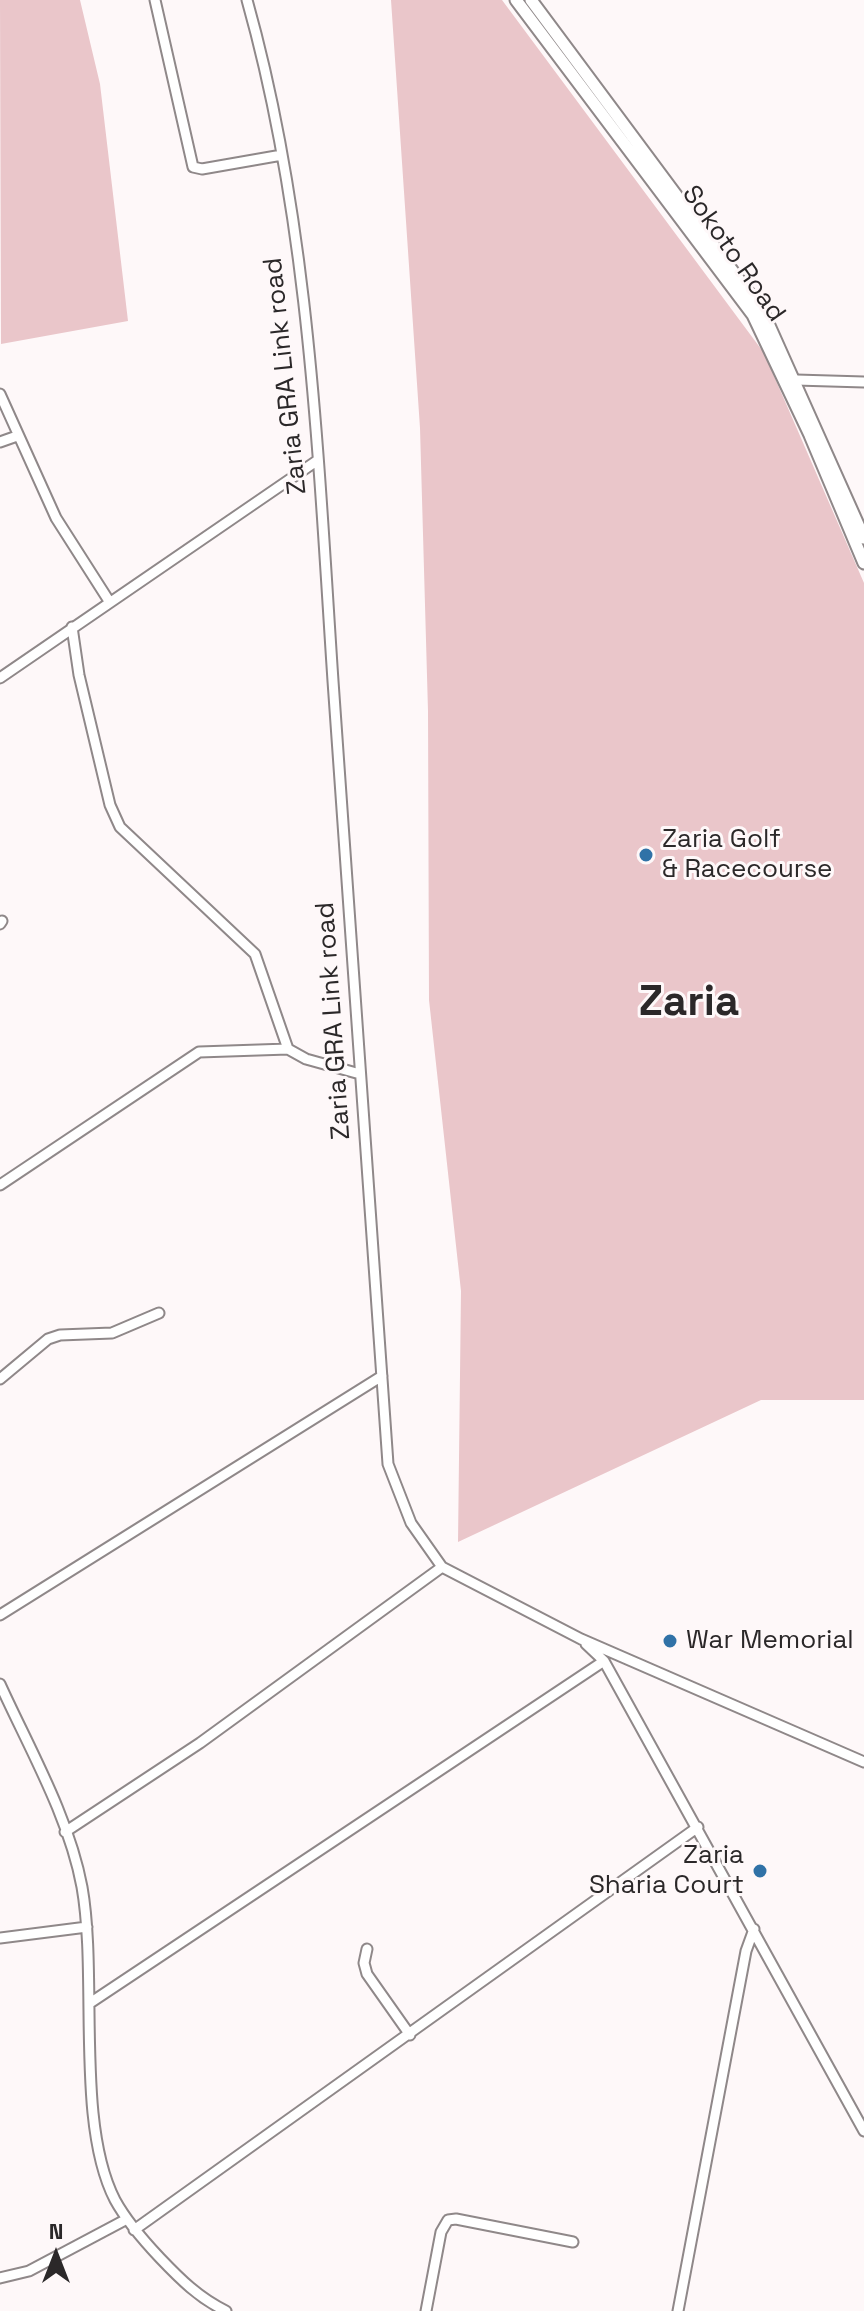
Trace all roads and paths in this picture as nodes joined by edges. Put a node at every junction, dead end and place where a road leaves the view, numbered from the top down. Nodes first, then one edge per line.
1 (155, 0) edge
2 (247, 0) edge
3 (516, 0) edge
4 (531, 0) edge
5 (282, 155) junction
6 (796, 380) junction
7 (864, 382) edge
8 (0, 394) edge
9 (17, 436) junction
10 (0, 442) edge
11 (318, 460) junction
12 (864, 538) edge
13 (864, 563) edge
14 (109, 601) junction
15 (72, 627) junction
16 (0, 678) edge
17 (288, 1049) junction
18 (360, 1074) junction
19 (0, 1185) edge
20 (159, 1313) dead end
21 (382, 1376) junction
22 (0, 1379) edge
23 (442, 1567) junction
24 (0, 1615) edge
25 (581, 1639) junction
26 (604, 1661) junction
27 (0, 1684) edge
28 (864, 1762) edge
29 (698, 1827) junction
30 (65, 1832) junction
31 (87, 1927) junction
32 (754, 1929) junction
33 (0, 1938) edge
34 (367, 1949) dead end
35 (90, 2003) junction
36 (410, 2035) junction
37 (864, 2131) edge
38 (127, 2219) junction
39 (134, 2230) junction
40 (573, 2242) dead end
41 (0, 2278) edge
42 (226, 2311) edge
43 (426, 2311) edge
44 (678, 2311) edge

1 - 5 street
2 - 5 street, Zaria GRA Link road
3 - 13 main road, Sokoto Road
4 - 6 main road, Sokoto Road
5 - 11 street, Zaria GRA Link road
6 - 7 street
6 - 12 main road, Sokoto Road
8 - 9 street
9 - 10 street
9 - 14 street
11 - 14 street
11 - 18 street, Zaria GRA Link road
14 - 15 street
15 - 16 street
15 - 17 street
17 - 18 street
17 - 19 street
18 - 21 street, Zaria GRA Link road
20 - 22 street
21 - 23 street, Zaria GRA Link road
21 - 24 street
23 - 25 street, Zaria GRA Link road
23 - 30 street
25 - 26 street
25 - 28 street, Zaria GRA Link road
26 - 29 street
26 - 35 street
27 - 30 street
29 - 32 street
29 - 36 street
30 - 31 street
31 - 33 street
31 - 35 street
32 - 37 street
32 - 44 street
34 - 36 street
35 - 38 street
36 - 39 street
38 - 39 street
38 - 41 street
39 - 42 street
40 - 43 street

